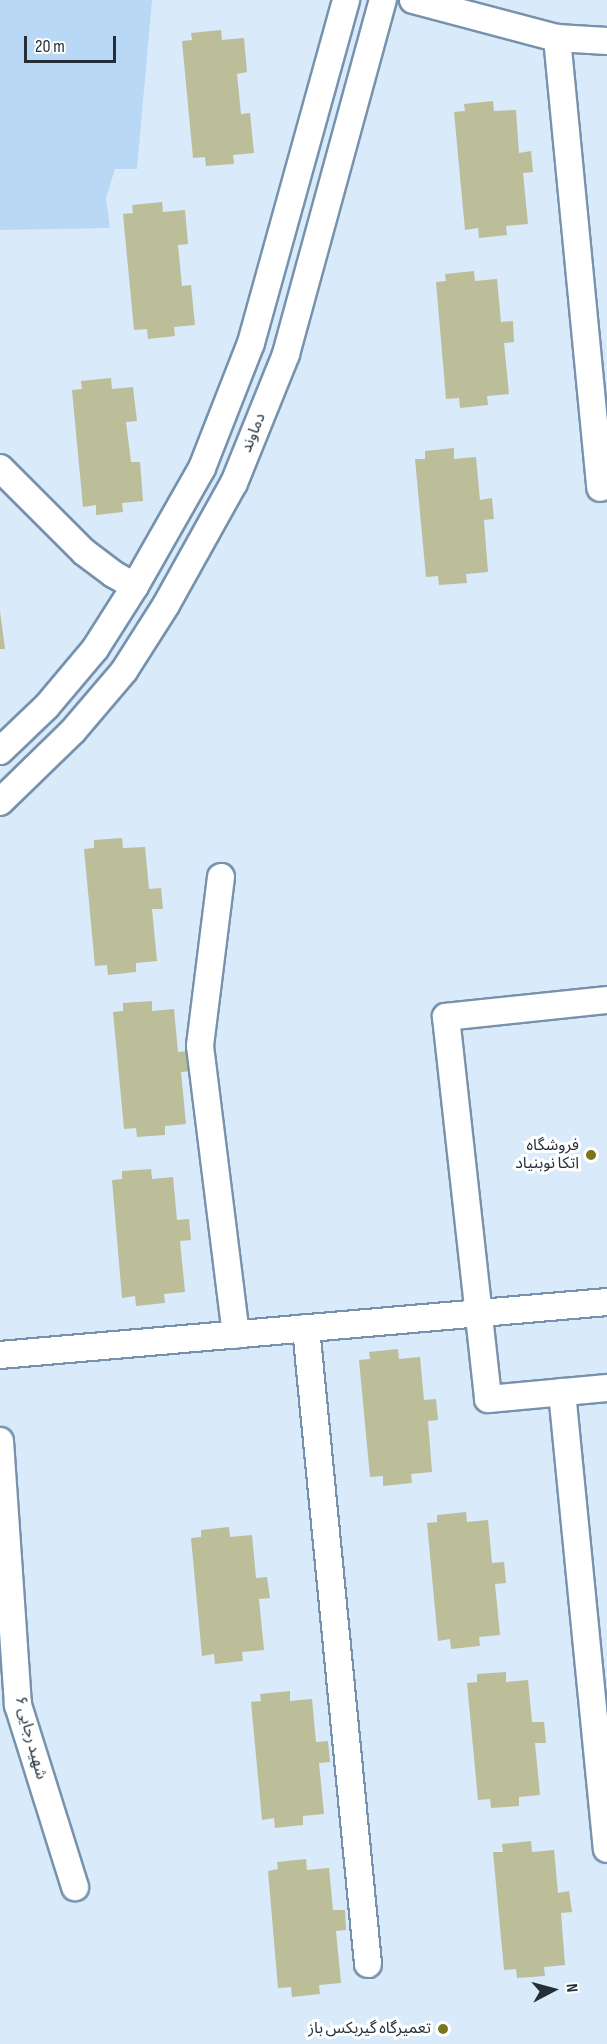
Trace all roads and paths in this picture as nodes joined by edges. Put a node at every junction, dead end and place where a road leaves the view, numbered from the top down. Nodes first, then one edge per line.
1 (346, 0) edge
2 (383, 0) edge
3 (413, 0) edge
4 (557, 38) junction
5 (607, 41) edge
6 (0, 468) edge
7 (600, 488) dead end
8 (135, 586) junction
9 (0, 751) edge
10 (0, 802) edge
11 (221, 877) dead end
12 (607, 1000) edge
13 (607, 1302) edge
14 (478, 1314) junction
15 (306, 1328) junction
16 (236, 1335) junction
17 (0, 1355) edge
18 (607, 1388) edge
19 (561, 1392) junction
20 (0, 1441) edge
21 (607, 1850) edge
22 (75, 1887) dead end
23 (368, 1964) dead end

1 - 8 street
2 - 10 street, دماوند
3 - 4 street
4 - 5 street
4 - 7 street
6 - 8 street
8 - 9 street
11 - 16 street
12 - 14 street
13 - 14 street
14 - 15 street
14 - 19 street
15 - 16 street
15 - 23 street
16 - 17 street
18 - 19 street
19 - 21 street
20 - 22 street, شهید رجایی ۶

